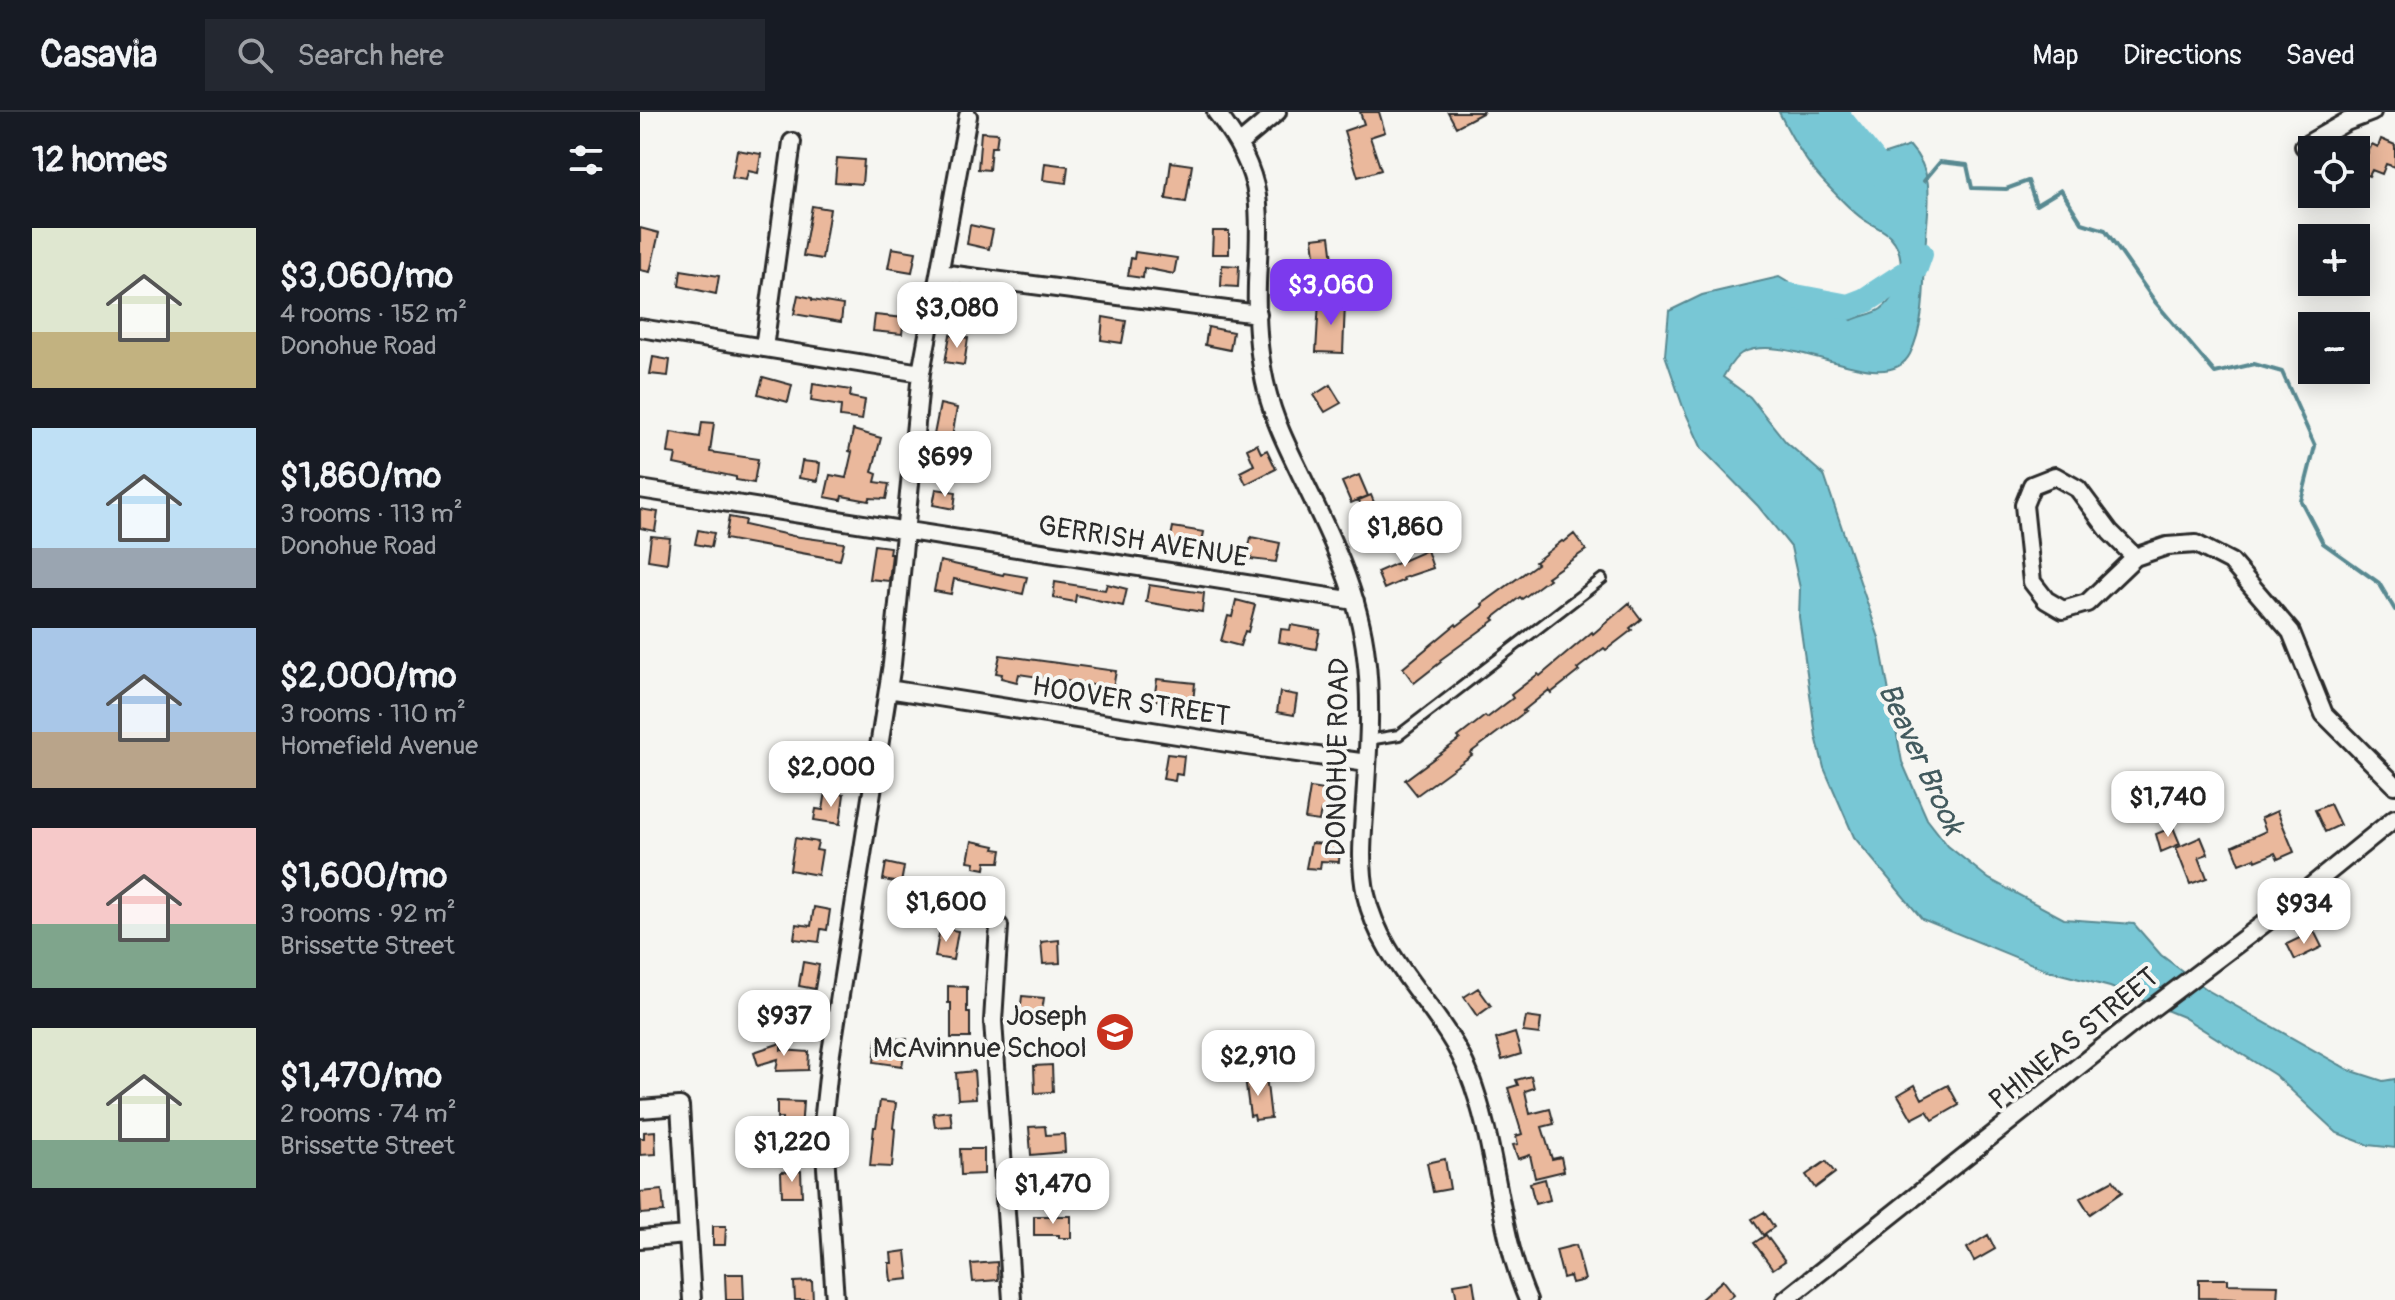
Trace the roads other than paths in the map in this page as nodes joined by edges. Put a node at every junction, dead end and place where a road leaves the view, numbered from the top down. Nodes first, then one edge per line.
1 (1216, 112) edge
2 (1277, 112) edge
3 (2372, 112) edge
4 (968, 116) dead end
5 (2322, 136) edge
6 (792, 142) dead end
7 (1239, 144) junction
8 (940, 273) junction
9 (1258, 314) junction
10 (640, 328) edge
11 (764, 348) junction
12 (921, 373) junction
13 (640, 489) edge
14 (904, 529) junction
15 (2135, 557) junction
16 (1602, 579) dead end
17 (1355, 601) junction
18 (888, 689) junction
19 (1368, 740) junction
20 (1367, 763) junction
21 (2395, 785) edge
22 (2395, 818) edge
23 (999, 926) dead end
24 (640, 1109) edge
25 (686, 1235) junction
26 (640, 1239) edge
27 (692, 1300) edge
28 (835, 1300) edge
29 (1012, 1300) edge
30 (1528, 1300) edge
31 (1785, 1300) edge

1 - 7 street, DONOHUE ROAD
2 - 7 street
3 - 5 street
4 - 8 street
6 - 11 street
7 - 9 street, DONOHUE ROAD
8 - 9 street
8 - 12 street
9 - 17 street, DONOHUE ROAD
10 - 11 street
11 - 12 street
12 - 14 street
13 - 14 street, GERRISH AVENUE
14 - 17 street, GERRISH AVENUE
14 - 18 street
15 - 15 street
15 - 21 street
16 - 19 lane
17 - 19 street, DONOHUE ROAD
18 - 20 street, HOOVER STREET
18 - 28 street
19 - 20 street, DONOHUE ROAD
20 - 30 street, DONOHUE ROAD
22 - 31 street, PHINEAS STREET
23 - 29 street
24 - 25 street
25 - 26 street
25 - 27 street

